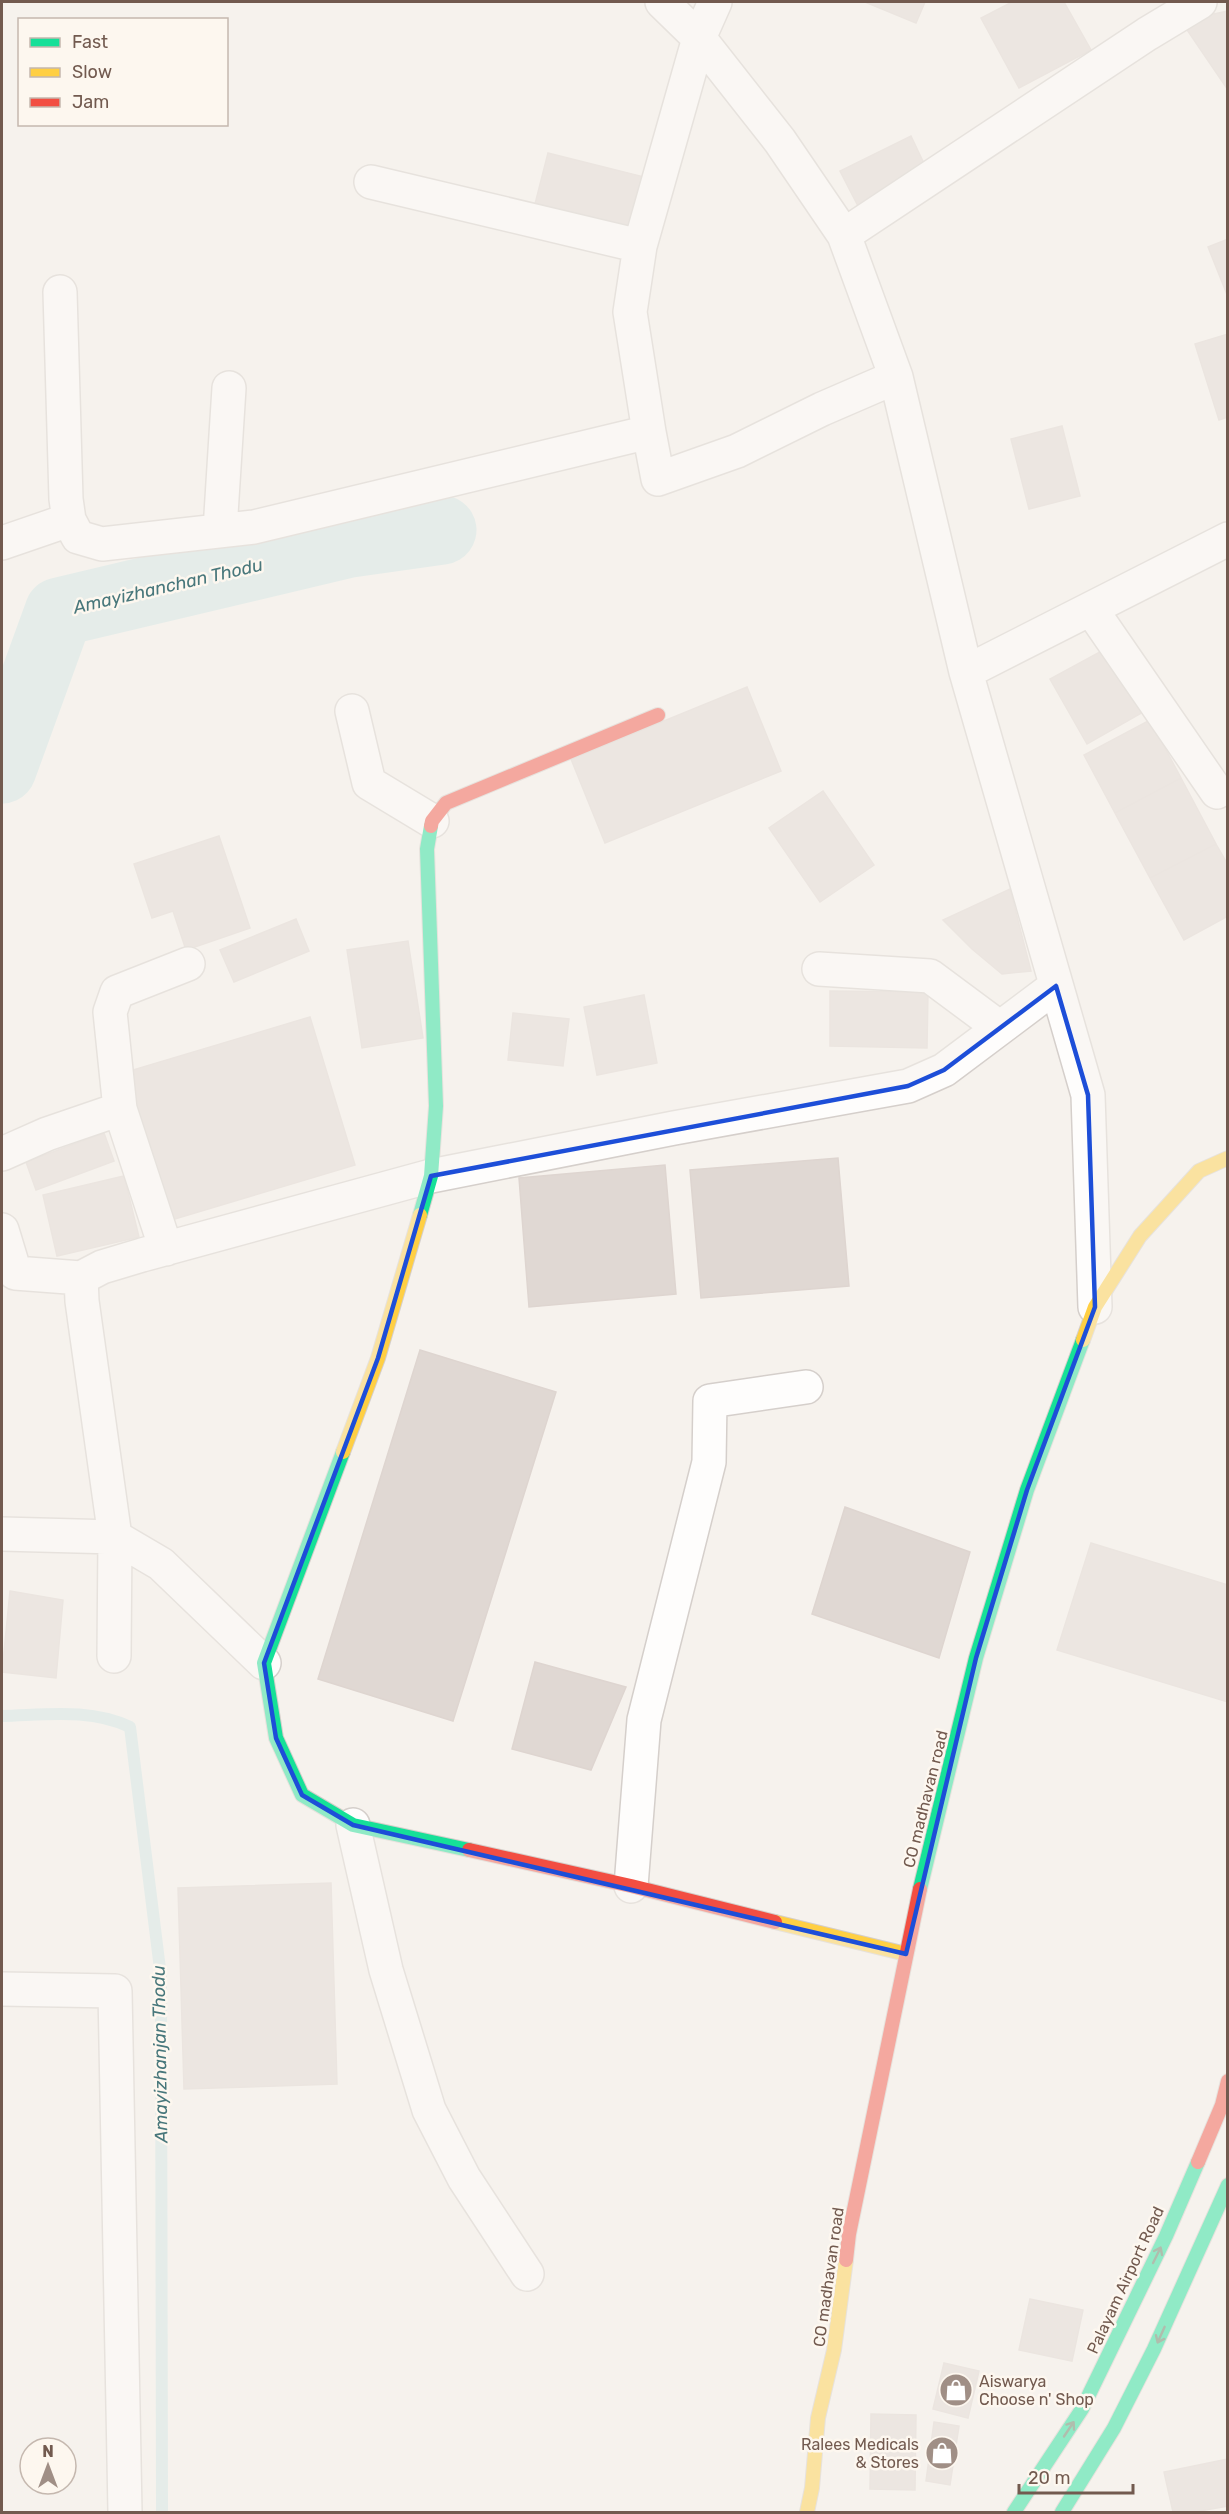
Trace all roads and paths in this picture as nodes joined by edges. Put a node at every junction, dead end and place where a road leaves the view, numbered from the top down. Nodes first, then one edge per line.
1 (662, 2) edge
2 (715, 2) edge
3 (1200, 2) edge
4 (699, 38) junction
5 (371, 182) dead end
6 (844, 235) junction
7 (640, 246) junction
8 (60, 292) dead end
9 (896, 377) junction
10 (229, 388) dead end
11 (649, 432) junction
12 (69, 520) junction
13 (220, 530) junction
14 (1227, 539) edge
15 (2, 543) edge
16 (1091, 609) junction
17 (966, 672) junction
18 (352, 711) dead end
19 (658, 715) dead end
20 (1217, 792) dead end
21 (432, 822) junction
22 (188, 964) dead end
23 (819, 969) dead end
24 (1056, 986) junction
25 (1000, 1028) junction
26 (120, 1109) junction
27 (2, 1154) edge
28 (1227, 1158) edge
29 (431, 1176) junction
30 (2, 1230) edge
31 (166, 1249) junction
32 (81, 1278) junction
33 (1095, 1307) junction
34 (806, 1387) dead end
35 (2, 1534) edge
36 (116, 1537) junction
37 (114, 1656) dead end
38 (264, 1663) junction
39 (352, 1825) junction
40 (631, 1886) junction
41 (906, 1954) junction
42 (2, 1989) edge
43 (1227, 2081) edge
44 (1227, 2186) edge
45 (527, 2274) dead end
46 (125, 2512) edge
47 (807, 2512) edge
48 (1014, 2512) edge
49 (1062, 2512) edge

1 - 4 street
2 - 4 street
3 - 6 street
4 - 6 street
4 - 7 street
5 - 7 street
6 - 9 street
7 - 11 street
8 - 12 street
9 - 11 street
9 - 17 street
10 - 13 street
11 - 13 street
12 - 13 street
12 - 15 street
14 - 16 street
16 - 17 street
16 - 20 street
17 - 24 street
18 - 21 street
19 - 21 street
21 - 29 street
22 - 26 street
23 - 25 street
24 - 25 street
24 - 33 street
25 - 29 street
26 - 27 street
26 - 31 street
28 - 33 street, CO madhavan road
29 - 31 street
29 - 38 street
30 - 32 street
31 - 32 street
32 - 36 street
33 - 41 street, CO madhavan road
34 - 40 street
35 - 36 street
36 - 37 street
36 - 38 street
38 - 39 street
39 - 40 street
39 - 45 street
40 - 41 street
41 - 47 street, CO madhavan road
42 - 46 street
48 -> 43 street, Palayam Airport Road
44 -> 49 street

